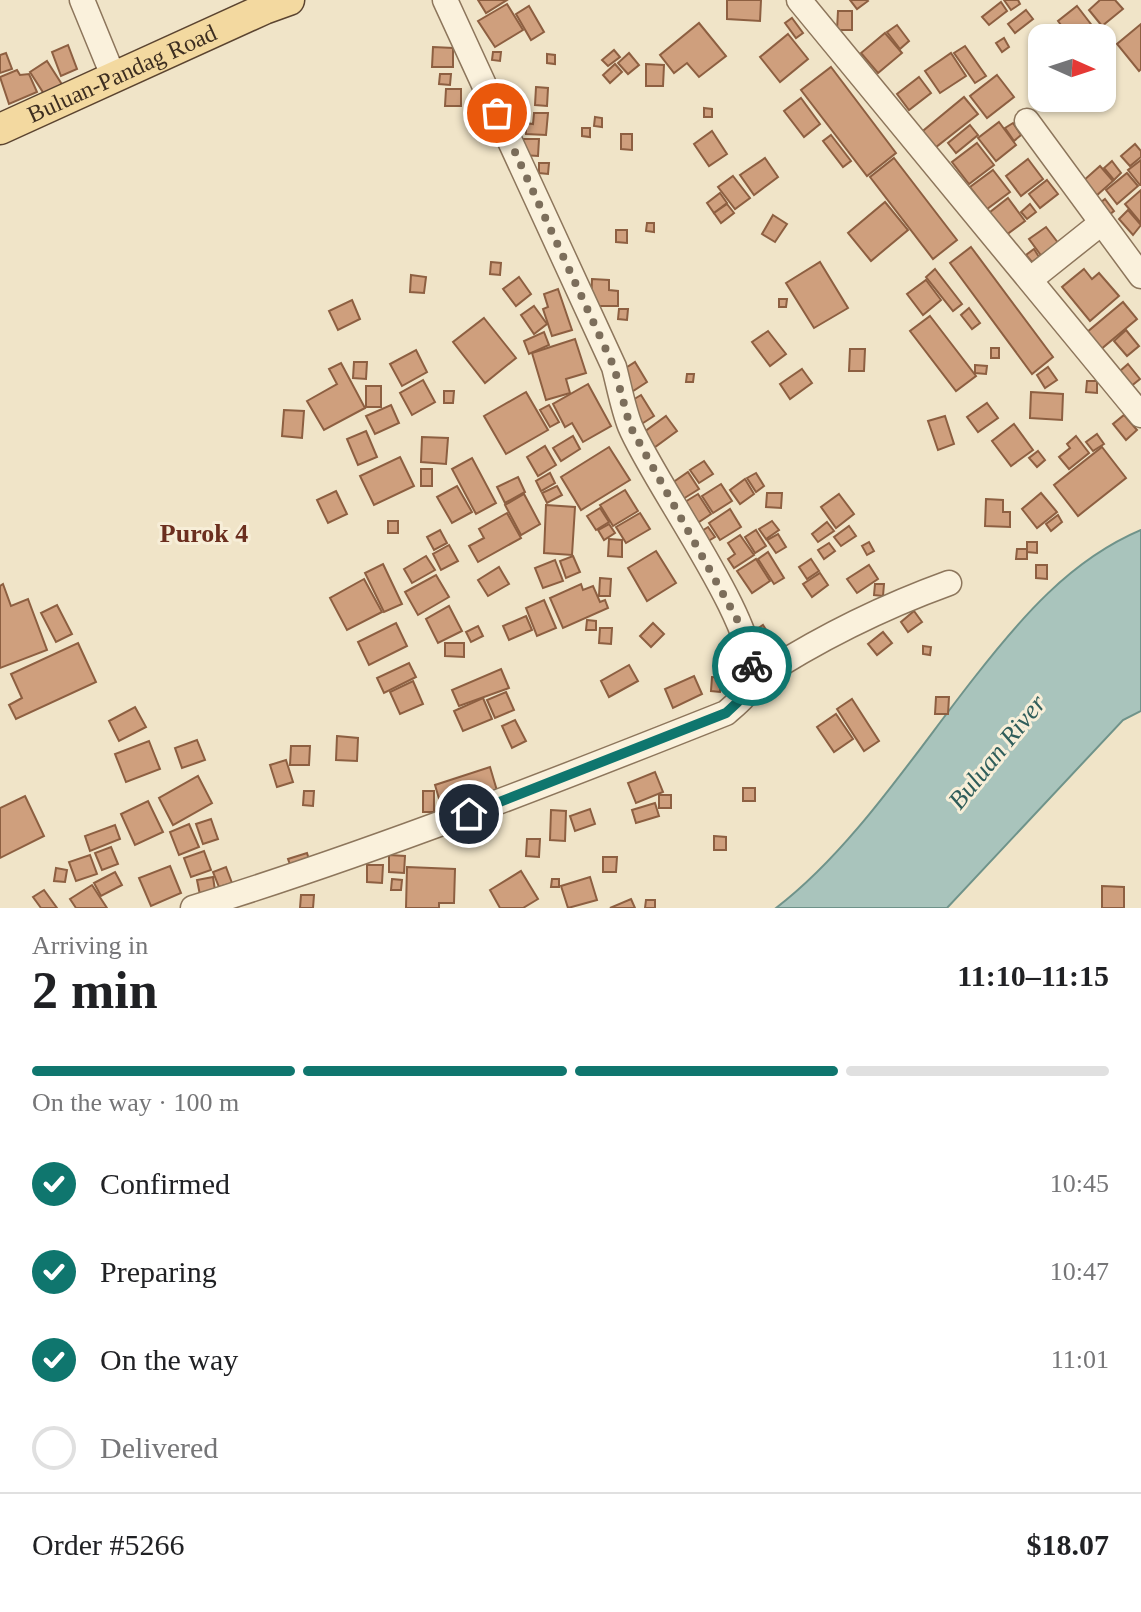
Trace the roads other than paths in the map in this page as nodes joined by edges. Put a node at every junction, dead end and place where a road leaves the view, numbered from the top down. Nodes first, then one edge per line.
1 (82, 0) edge
2 (445, 0) edge
3 (799, 0) edge
4 (271, 3) edge
5 (114, 78) junction
6 (1027, 121) dead end
7 (0, 129) edge
8 (1100, 224) junction
9 (1141, 276) edge
10 (1031, 279) junction
11 (1141, 415) edge
12 (949, 583) dead end
13 (752, 682) junction
14 (193, 908) edge

1 - 5 street
2 - 13 street
3 - 10 street
4 - 5 main road, Buluan-Pandag Road
5 - 7 main road, Buluan-Pandag Road
6 - 8 street
8 - 9 street
8 - 10 street
10 - 11 street
12 - 13 street
13 - 14 street

